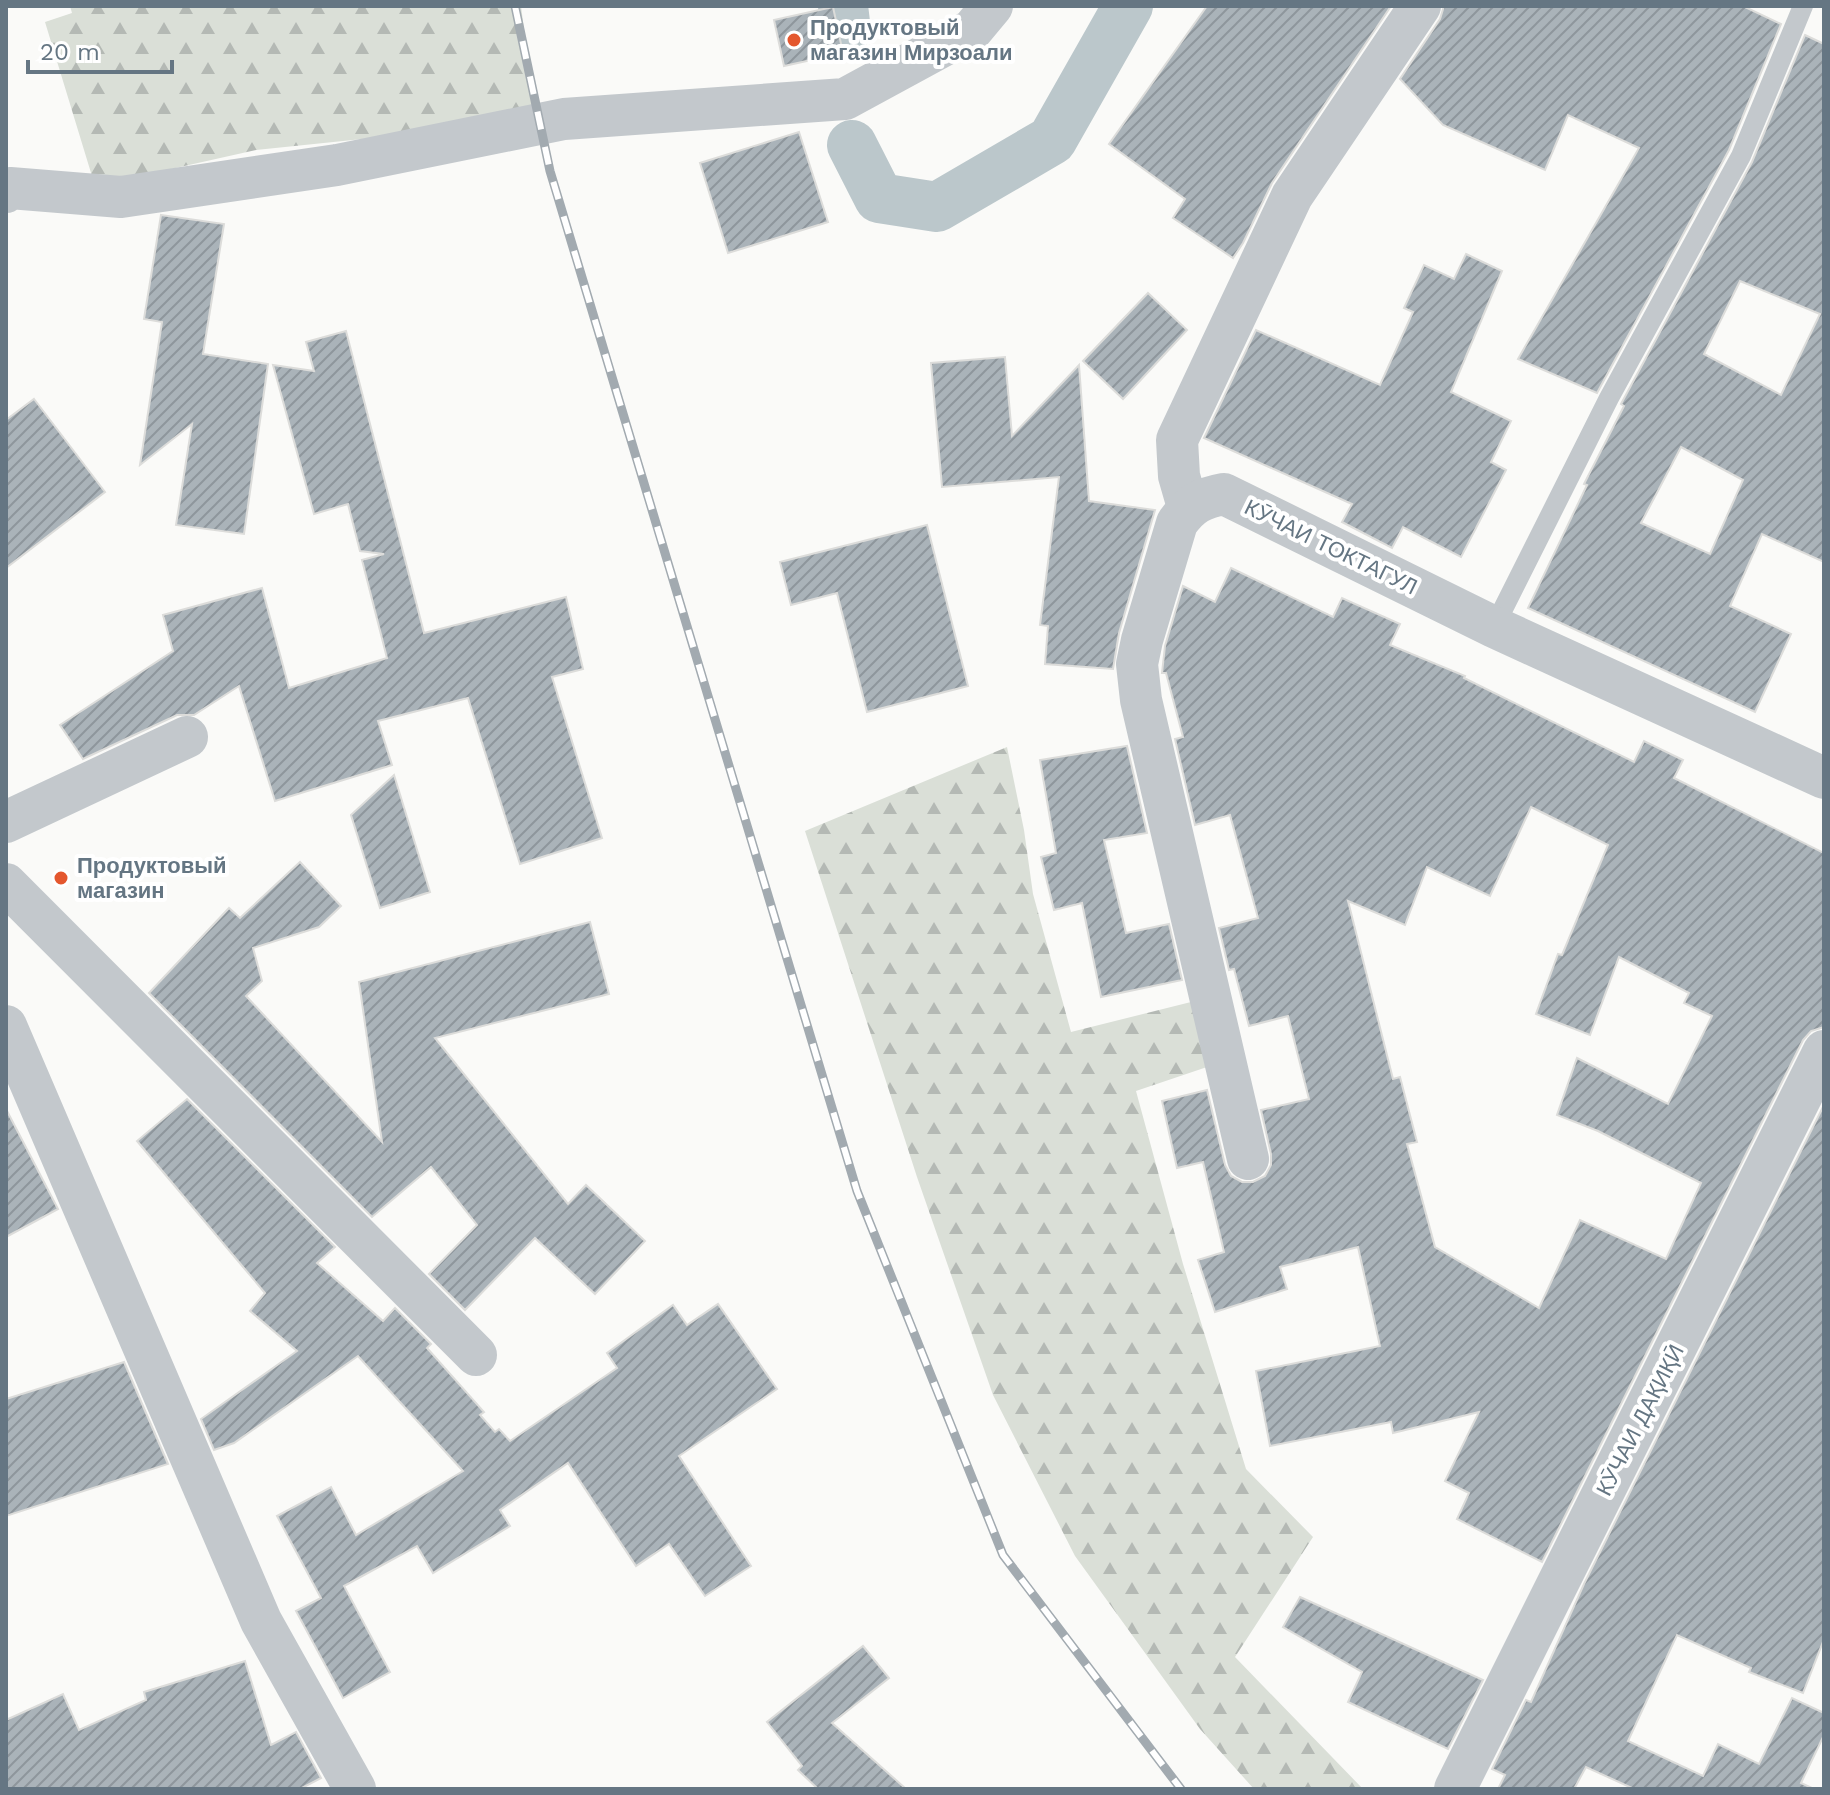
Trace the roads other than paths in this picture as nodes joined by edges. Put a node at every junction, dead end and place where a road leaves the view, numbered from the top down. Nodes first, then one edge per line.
1 (992, 6) edge
2 (1420, 6) edge
3 (1803, 6) edge
4 (6, 192) edge
5 (1188, 507) junction
6 (1494, 627) junction
7 (187, 737) dead end
8 (1824, 778) edge
9 (6, 822) edge
10 (6, 884) edge
11 (6, 1026) edge
12 (1824, 1051) edge
13 (1248, 1159) dead end
14 (476, 1355) dead end
15 (355, 1789) edge
16 (1455, 1789) edge

1 - 4 street
2 - 5 street
3 - 6 lane
5 - 6 street, КӮЧАИ ТОКТАГУЛ
5 - 13 street
6 - 8 street, КӮЧАИ ТОКТАГУЛ
7 - 9 street
10 - 14 street
11 - 15 street
12 - 16 street, КӮЧАИ ДАҚИҚӢ

